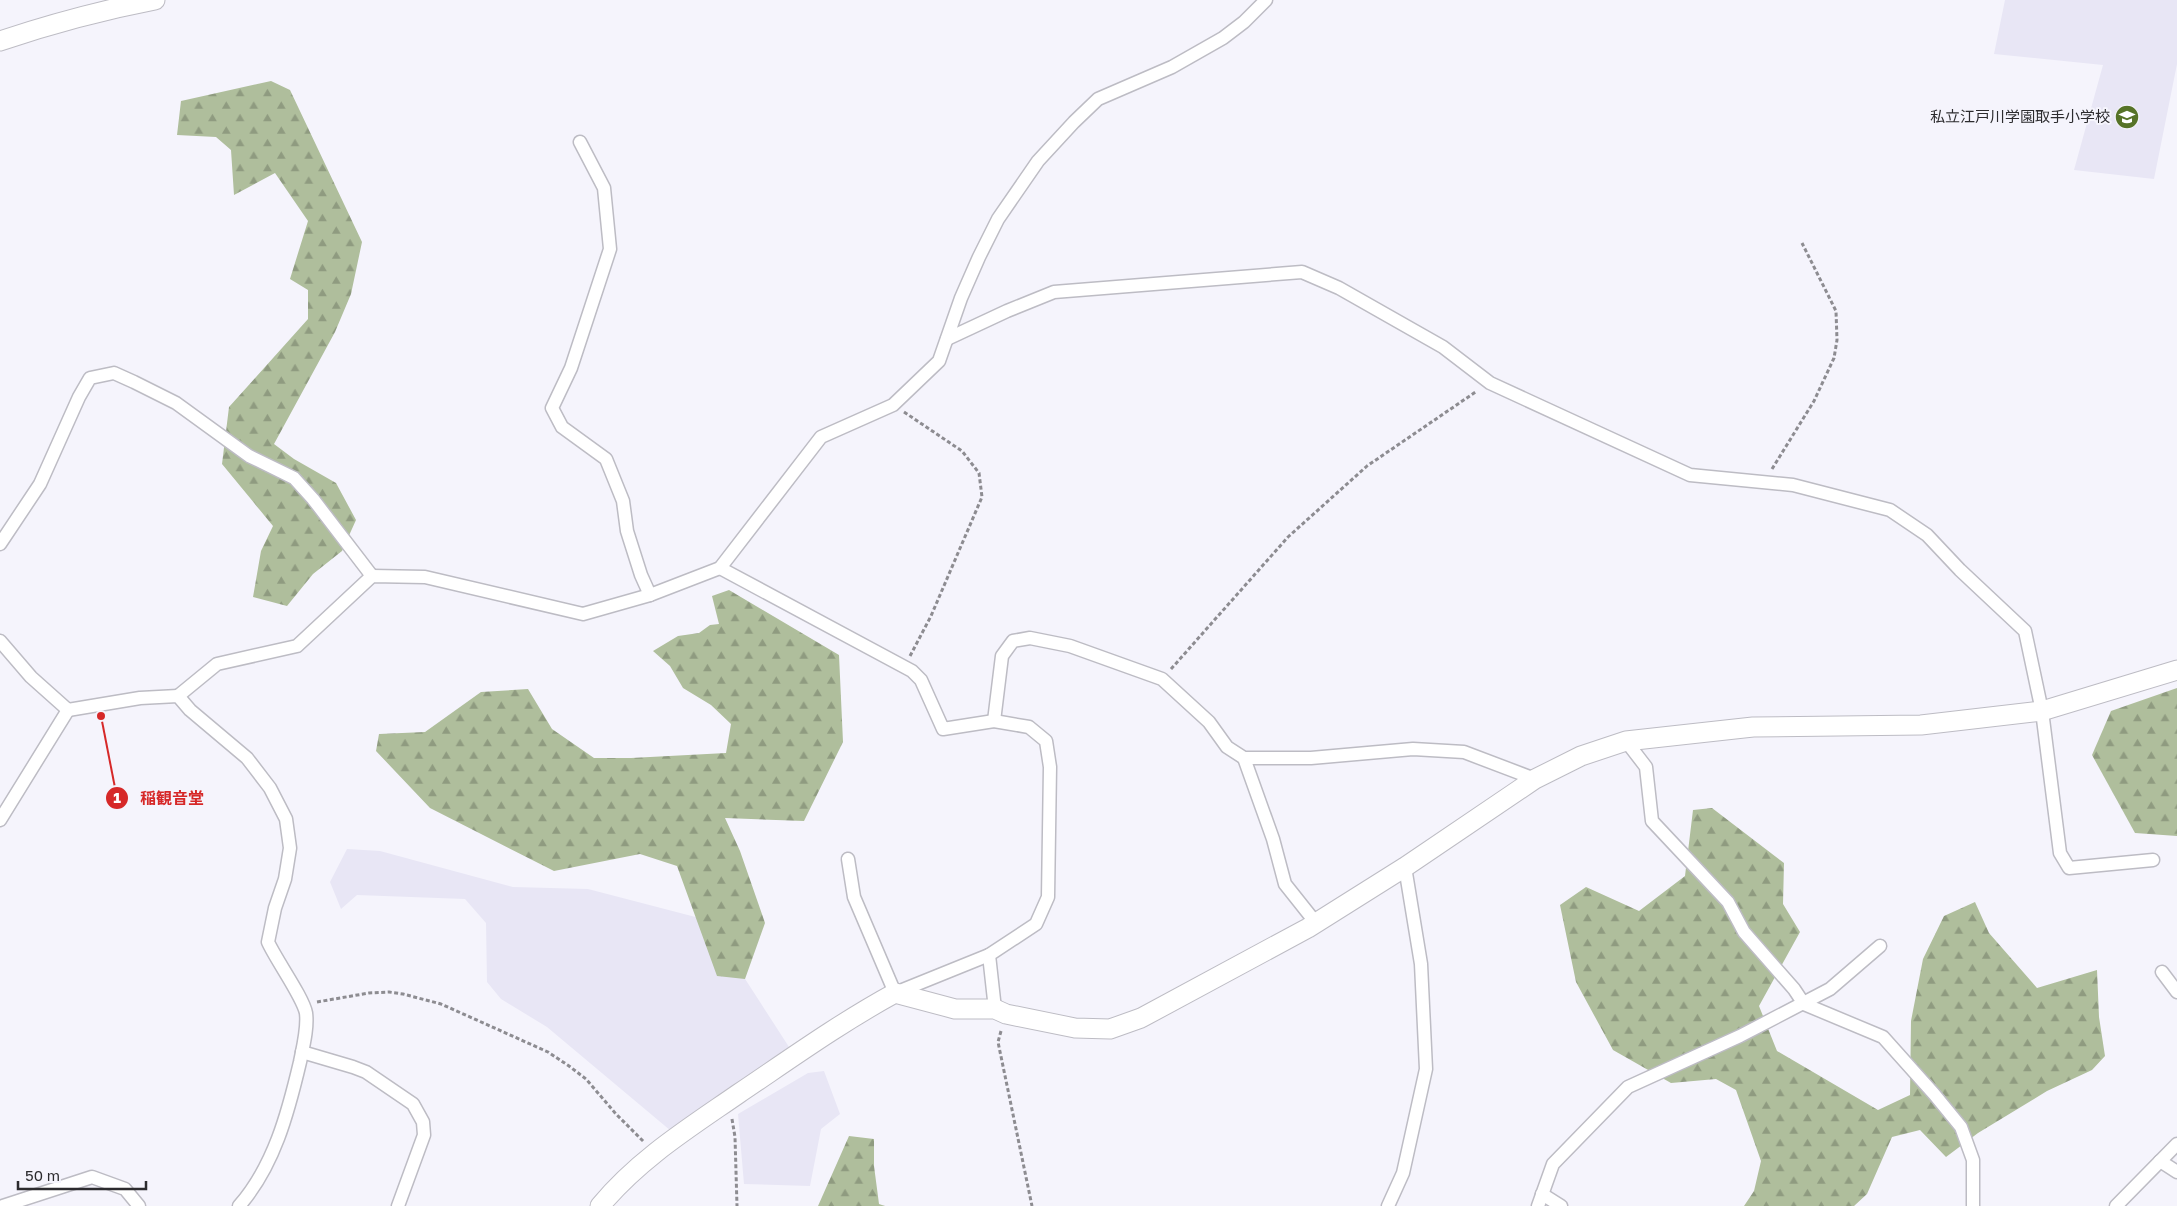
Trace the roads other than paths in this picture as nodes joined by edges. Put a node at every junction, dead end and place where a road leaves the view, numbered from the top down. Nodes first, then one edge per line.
1 (155, 0) edge
2 (1266, 0) edge
3 (0, 41) edge
4 (580, 142) dead end
5 (947, 340) junction
6 (0, 544) edge
7 (720, 568) junction
8 (372, 576) junction
9 (650, 595) junction
10 (0, 641) edge
11 (2177, 670) edge
12 (178, 696) junction
13 (68, 710) junction
14 (2042, 711) junction
15 (994, 722) junction
16 (1626, 741) junction
17 (1244, 758) junction
18 (1535, 779) junction
19 (0, 820) edge
20 (848, 858) dead end
21 (2153, 860) dead end
22 (1405, 867) junction
23 (1316, 923) junction
24 (1880, 946) dead end
25 (990, 955) junction
26 (2162, 972) dead end
27 (2177, 992) edge
28 (895, 993) junction
29 (1804, 1004) junction
30 (1001, 1011) junction
31 (302, 1052) junction
32 (2177, 1144) edge
33 (2160, 1160) junction
34 (2177, 1172) edge
35 (1540, 1200) edge
36 (3, 1206) edge
37 (139, 1206) edge
38 (240, 1206) edge
39 (398, 1206) edge
40 (600, 1206) edge
41 (1388, 1206) edge
42 (1560, 1206) edge
43 (1973, 1206) edge
44 (2116, 1206) edge

1 - 3 street
2 - 5 street
4 - 9 street
5 - 7 street
5 - 14 street
6 - 8 street
7 - 9 street
7 - 15 street
8 - 9 street
8 - 12 street
10 - 13 street
11 - 14 street
12 - 13 street
12 - 31 street
13 - 19 street
14 - 16 street
14 - 21 street
15 - 17 street
15 - 25 street
16 - 18 street
16 - 29 street
17 - 18 street
17 - 23 street
18 - 22 street
20 - 28 street
22 - 23 street
22 - 41 street
23 - 30 street
24 - 29 street
25 - 28 street
25 - 30 street
26 - 27 street
28 - 30 street
28 - 40 street
29 - 35 street
29 - 43 street
31 - 38 street
31 - 39 street
32 - 33 street
33 - 34 street
33 - 44 street
35 - 42 street
36 - 37 street

